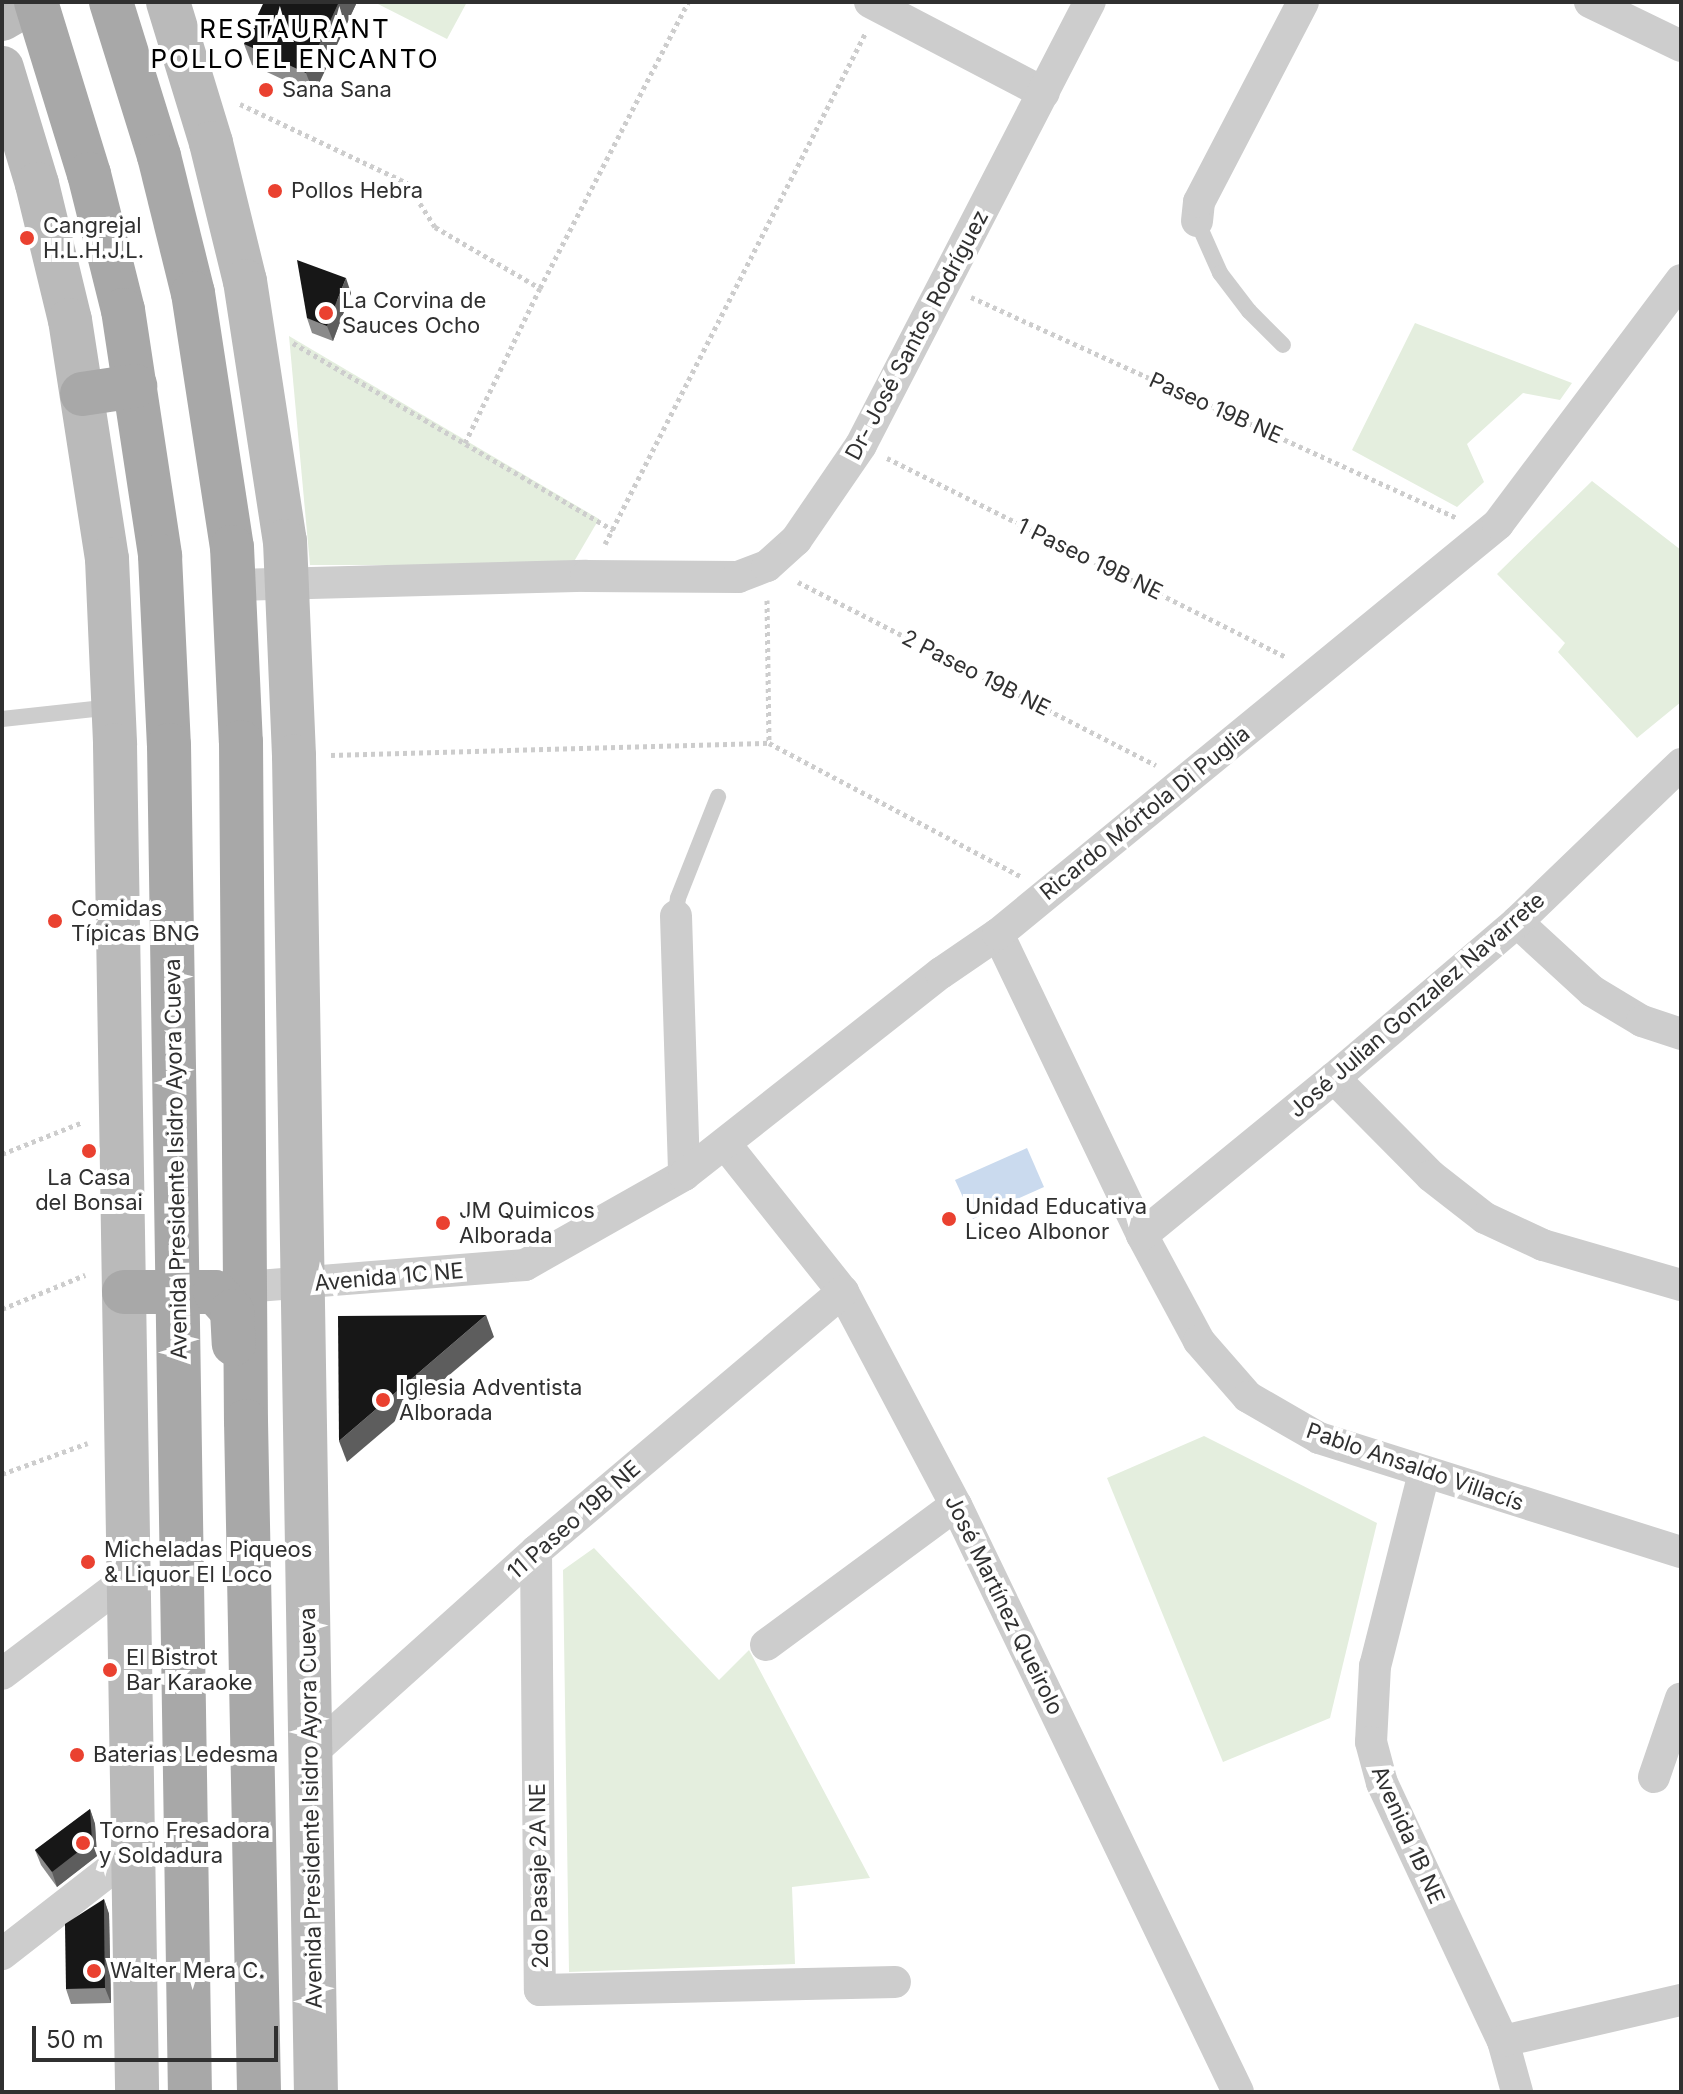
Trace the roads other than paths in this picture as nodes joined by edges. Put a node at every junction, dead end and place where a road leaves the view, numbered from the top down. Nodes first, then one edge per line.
1 (34, 2) edge
2 (111, 2) edge
3 (168, 2) edge
4 (1090, 2) edge
5 (1303, 2) edge
6 (1590, 2) edge
7 (874, 4) edge
8 (2, 19) edge
9 (1681, 46) edge
10 (2, 68) edge
11 (1044, 93) junction
12 (1197, 221) joint
13 (1681, 280) edge
14 (1283, 345) dead end
15 (135, 386) junction
16 (82, 394) junction
17 (287, 582) junction
18 (233, 585) junction
19 (114, 707) junction
20 (2, 719) edge
21 (1681, 764) edge
22 (718, 797) dead end
23 (676, 916) joint
24 (1517, 922) junction
25 (998, 934) junction
26 (1681, 1034) edge
27 (1334, 1078) junction
28 (726, 1145) junction
29 (684, 1175) junction
30 (1142, 1235) junction
31 (532, 1263) joint
32 (124, 1276) junction
33 (303, 1285) junction
34 (1681, 1285) edge
35 (245, 1287) junction
36 (178, 1289) junction
37 (843, 1292) junction
38 (246, 1421) junction
39 (1424, 1473) junction
40 (956, 1505) junction
41 (536, 1551) junction
42 (1681, 1552) edge
43 (129, 1578) junction
44 (766, 1645) dead end
45 (2, 1674) edge
46 (1681, 1698) edge
47 (310, 1754) junction
48 (1654, 1777) dead end
49 (133, 1852) junction
50 (2, 1954) edge
51 (895, 1982) dead end
52 (1681, 2000) edge
53 (1503, 2041) junction
54 (137, 2092) edge
55 (190, 2092) edge
56 (259, 2092) edge
57 (316, 2092) edge
58 (1238, 2092) edge
59 (1517, 2092) edge

1 - 8 main road
1 - 15 main road, Avenida Presidente Isidro Ayora Cueva
2 - 18 main road
3 - 17 main road, Avenida Presidente Isidro Ayora Cueva
4 - 11 street, Dr- José Santos Rodríguez
5 - 12 street
6 - 9 street
7 - 11 street
10 - 16 main road
11 - 17 street, Dr- José Santos Rodríguez
12 - 14 lane
13 - 25 street, Ricardo Mórtola Di Puglia
15 - 16 main road
15 - 36 main road, Avenida Presidente Isidro Ayora Cueva
16 - 19 main road
17 - 18 street, Dr- José Santos Rodríguez
17 - 33 main road, Avenida Presidente Isidro Ayora Cueva
18 - 35 main road
19 - 20 lane
19 - 32 main road
21 - 24 street, José Julian Gonzalez Navarrete
22 - 23 lane
23 - 29 street
24 - 26 street
24 - 27 street, José Julian Gonzalez Navarrete
25 - 28 street, Ricardo Mórtola Di Puglia
25 - 30 street, Pablo Ansaldo Villacís
27 - 30 street, José Julian Gonzalez Navarrete
27 - 34 street
28 - 29 street, Ricardo Mórtola Di Puglia
28 - 37 street, José Martínez Queirolo
29 - 31 street, Ricardo Mórtola Di Puglia
30 - 39 street, Pablo Ansaldo Villacís
31 - 33 street, Avenida 1C NE
32 - 36 main road
32 - 43 main road
33 - 35 street, Avenida 1C NE
33 - 47 main road, Avenida Presidente Isidro Ayora Cueva
35 - 38 main road
36 - 38 main road
36 - 55 main road, Avenida Presidente Isidro Ayora Cueva
37 - 40 street, José Martínez Queirolo
37 - 41 street, 11 Paseo 19B NE
38 - 56 main road
39 - 42 street, Pablo Ansaldo Villacís
39 - 53 street, Avenida 1B NE
40 - 44 street
40 - 58 street, José Martínez Queirolo
41 - 47 street, 11 Paseo 19B NE
41 - 51 street, 2do Pasaje 2A NE
43 - 45 street
43 - 49 main road
46 - 48 street
47 - 57 main road, Avenida Presidente Isidro Ayora Cueva
49 - 50 street
49 - 54 main road
52 - 53 street
53 - 59 street, Avenida 1B NE

